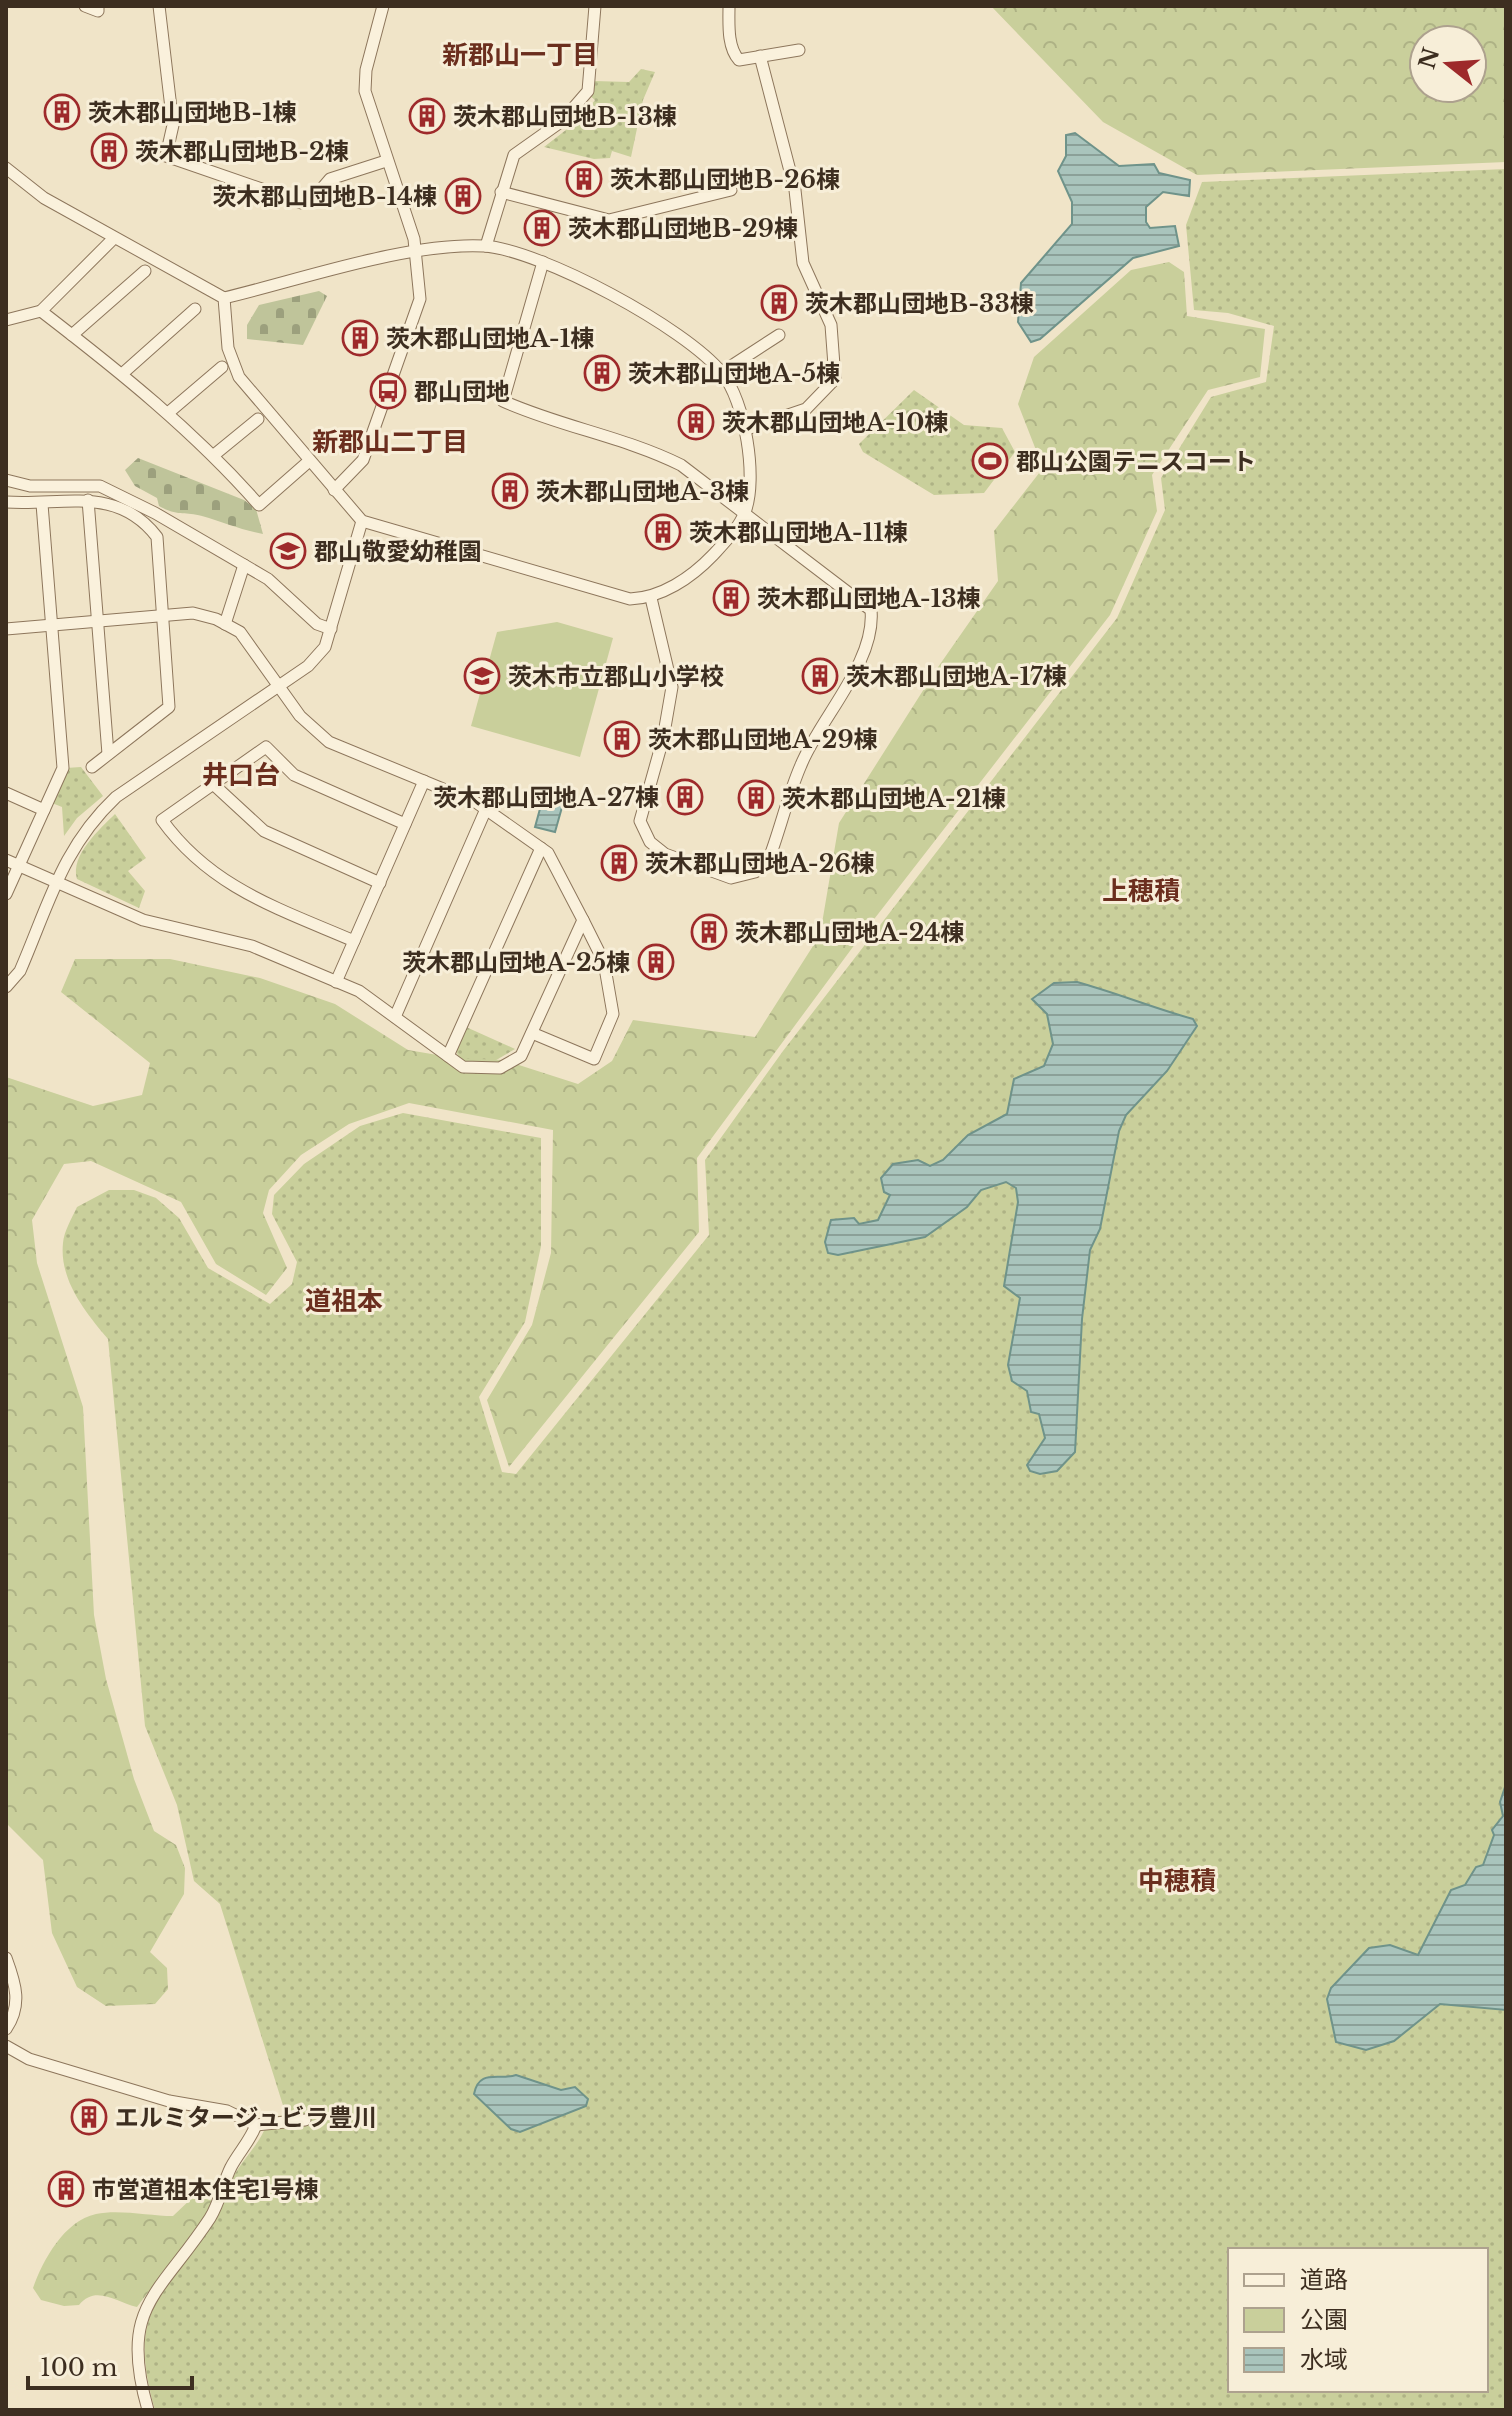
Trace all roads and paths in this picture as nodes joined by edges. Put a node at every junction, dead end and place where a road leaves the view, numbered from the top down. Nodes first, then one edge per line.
1 (85, 6) edge
2 (98, 6) edge
3 (159, 6) edge
4 (383, 6) edge
5 (595, 6) edge
6 (729, 6) edge
7 (799, 50) dead end
8 (760, 56) junction
9 (386, 161) junction
10 (6, 168) edge
11 (731, 190) dead end
12 (501, 192) junction
13 (114, 238) junction
14 (486, 246) junction
15 (415, 252) junction
16 (543, 262) junction
17 (145, 271) dead end
18 (224, 298) junction
19 (195, 309) dead end
20 (41, 311) junction
21 (6, 320) edge
22 (72, 335) junction
23 (779, 335) dead end
24 (222, 367) dead end
25 (722, 372) junction
26 (122, 374) junction
27 (168, 413) junction
28 (258, 419) dead end
29 (744, 430) junction
30 (214, 455) junction
31 (308, 462) junction
32 (6, 480) edge
33 (334, 490) junction
34 (88, 500) junction
35 (6, 502) edge
36 (42, 504) junction
37 (745, 513) junction
38 (362, 521) junction
39 (244, 565) junction
40 (651, 598) junction
41 (163, 616) junction
42 (99, 621) junction
43 (225, 624) junction
44 (51, 625) junction
45 (6, 629) edge
46 (331, 629) junction
47 (280, 686) junction
48 (108, 754) junction
49 (92, 767) dead end
50 (424, 781) junction
51 (213, 784) junction
52 (6, 793) edge
53 (486, 809) junction
54 (44, 810) junction
55 (405, 824) junction
56 (541, 848) junction
57 (6, 860) edge
58 (19, 866) junction
59 (57, 883) junction
60 (380, 883) junction
61 (6, 894) edge
62 (583, 920) junction
63 (354, 941) junction
64 (336, 982) junction
65 (6, 987) edge
66 (395, 1017) junction
67 (532, 1033) junction
68 (448, 1056) junction
69 (6, 1958) edge
70 (6, 2029) edge
71 (6, 2046) edge
72 (305, 2120) dead end
73 (256, 2125) junction
74 (148, 2410) edge

1 - 2 street
3 - 9 street
4 - 9 street
5 - 12 street
6 - 8 street
7 - 8 street
8 - 29 street
9 - 15 street
10 - 13 street
11 - 12 street
12 - 14 street
13 - 18 street
13 - 20 street
14 - 15 street
14 - 16 street
15 - 18 street
15 - 33 street
16 - 25 street
16 - 37 street
17 - 22 street
18 - 31 street
19 - 26 street
20 - 21 street
20 - 22 street
22 - 26 street
23 - 25 street
24 - 27 street
25 - 29 street
26 - 27 street
27 - 30 street
28 - 30 street
29 - 37 street
30 - 31 street
31 - 33 street
32 - 39 street
33 - 38 street
34 - 36 street
34 - 41 street
34 - 42 street
35 - 36 street
36 - 44 street
37 - 40 street
37 - 40 street
38 - 40 street
38 - 46 street
39 - 43 street
39 - 46 street
41 - 42 street
41 - 43 street
41 - 48 street
42 - 44 street
42 - 48 street
43 - 47 street
44 - 45 street
44 - 54 street
46 - 47 street
47 - 50 street
47 - 59 street
48 - 49 street
50 - 53 street
50 - 55 street
51 - 55 street
51 - 60 street
51 - 63 street
52 - 54 street
53 - 56 street
53 - 66 street
54 - 58 street
55 - 60 street
56 - 62 street
56 - 68 street
57 - 58 street
58 - 59 street
58 - 61 street
59 - 64 street
59 - 65 street
60 - 63 street
62 - 67 street
62 - 67 street
63 - 64 street
64 - 66 street
66 - 68 street
67 - 68 street
69 - 70 street
71 - 73 street
72 - 73 street
73 - 74 street

